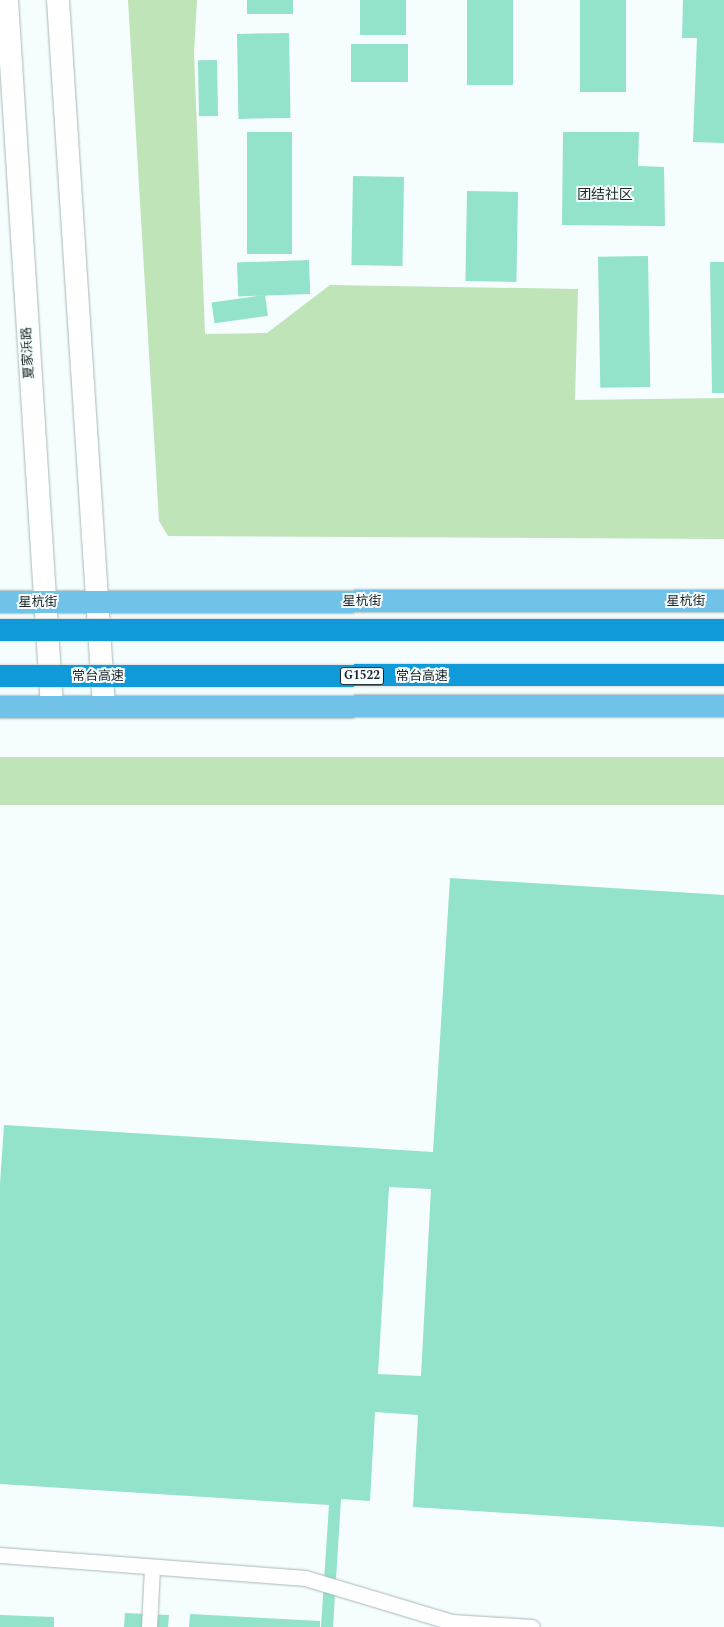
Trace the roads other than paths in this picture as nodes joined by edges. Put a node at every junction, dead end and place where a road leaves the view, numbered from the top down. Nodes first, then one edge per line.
1 (7, 0) edge
2 (58, 0) edge
3 (98, 601) junction
4 (724, 601) edge
5 (0, 602) edge
6 (43, 602) junction
7 (0, 630) edge
8 (724, 630) edge
9 (724, 675) edge
10 (0, 676) edge
11 (104, 706) junction
12 (724, 706) edge
13 (0, 707) edge
14 (52, 707) junction
15 (0, 1555) edge
16 (152, 1567) junction
17 (452, 1624) edge
18 (149, 1627) edge
19 (532, 1627) edge

1 - 6 main road, 夏家浜路
2 - 3 main road
3 - 4 main road, 星杭街
3 - 6 main road, 星杭街
3 - 11 main road
5 - 6 main road, 星杭街
6 - 14 main road, 夏家浜路
7 - 8 highway, bridge
9 - 10 highway, 常台高速 / G1522, bridge
11 - 12 main road
11 - 14 main road
13 - 14 main road
15 - 16 lane
16 - 17 lane
16 - 18 lane
17 - 19 lane

